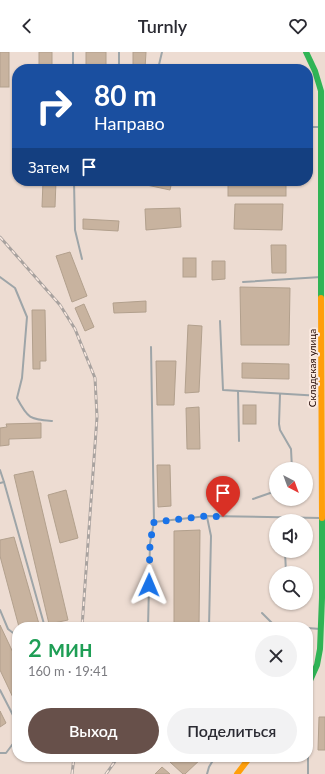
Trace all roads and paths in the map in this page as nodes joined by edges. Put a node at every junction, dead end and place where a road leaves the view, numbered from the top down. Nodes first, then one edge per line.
1 (73, 52) edge
2 (119, 52) edge
3 (162, 52) edge
4 (306, 52) edge
5 (73, 64) edge
6 (119, 64) edge
7 (159, 64) edge
8 (313, 64) edge
9 (313, 64) edge
10 (313, 128) edge
11 (321, 128) junction
12 (74, 186) edge
13 (82, 259) dead end
14 (0, 277) edge
15 (322, 277) junction
16 (244, 282) dead end
17 (220, 321) dead end
18 (151, 347) dead end
19 (238, 391) junction
20 (280, 394) junction
21 (322, 396) junction
22 (52, 421) dead end
23 (239, 441) dead end
24 (292, 462) edge
25 (0, 470) edge
26 (4, 482) junction
27 (0, 483) edge
28 (269, 493) edge
29 (253, 499) dead end
30 (207, 516) junction
31 (313, 518) edge
32 (322, 518) junction
33 (269, 519) edge
34 (154, 522) junction
35 (0, 610) edge
36 (262, 613) dead end
37 (43, 622) edge
38 (148, 622) edge
39 (209, 622) edge
40 (271, 622) edge
41 (313, 628) edge
42 (321, 629) junction
43 (12, 633) edge
44 (313, 674) edge
45 (0, 690) edge
46 (12, 714) edge
47 (12, 745) edge
48 (0, 753) edge
49 (212, 762) edge
50 (246, 762) edge
51 (308, 762) edge
52 (207, 774) edge
53 (237, 774) edge
54 (308, 774) edge

1 - 5 lane
2 - 6 lane
3 - 7 lane
4 - 8 main road, Складская улица
9 - 11 main road, Складская улица
10 - 11 lane
11 - 15 main road, Складская улица
12 - 13 lane
14 - 22 lane
15 - 16 lane
15 - 21 main road, Складская улица
17 - 19 lane
18 - 34 lane
19 - 20 lane
19 - 23 lane
20 - 21 lane
20 - 24 lane
21 - 32 main road, Складская улица
25 - 26 lane
26 - 27 lane
26 - 37 lane
28 - 29 lane
30 - 33 lane
30 - 34 lane
30 - 39 lane
31 - 32 lane
32 - 42 main road, Складская улица
34 - 38 lane
35 - 43 lane
36 - 40 lane
41 - 42 lane
42 - 44 main road, Складская улица
45 - 46 lane
47 - 48 lane
49 - 52 lane
50 - 53 main road
51 - 54 lane

